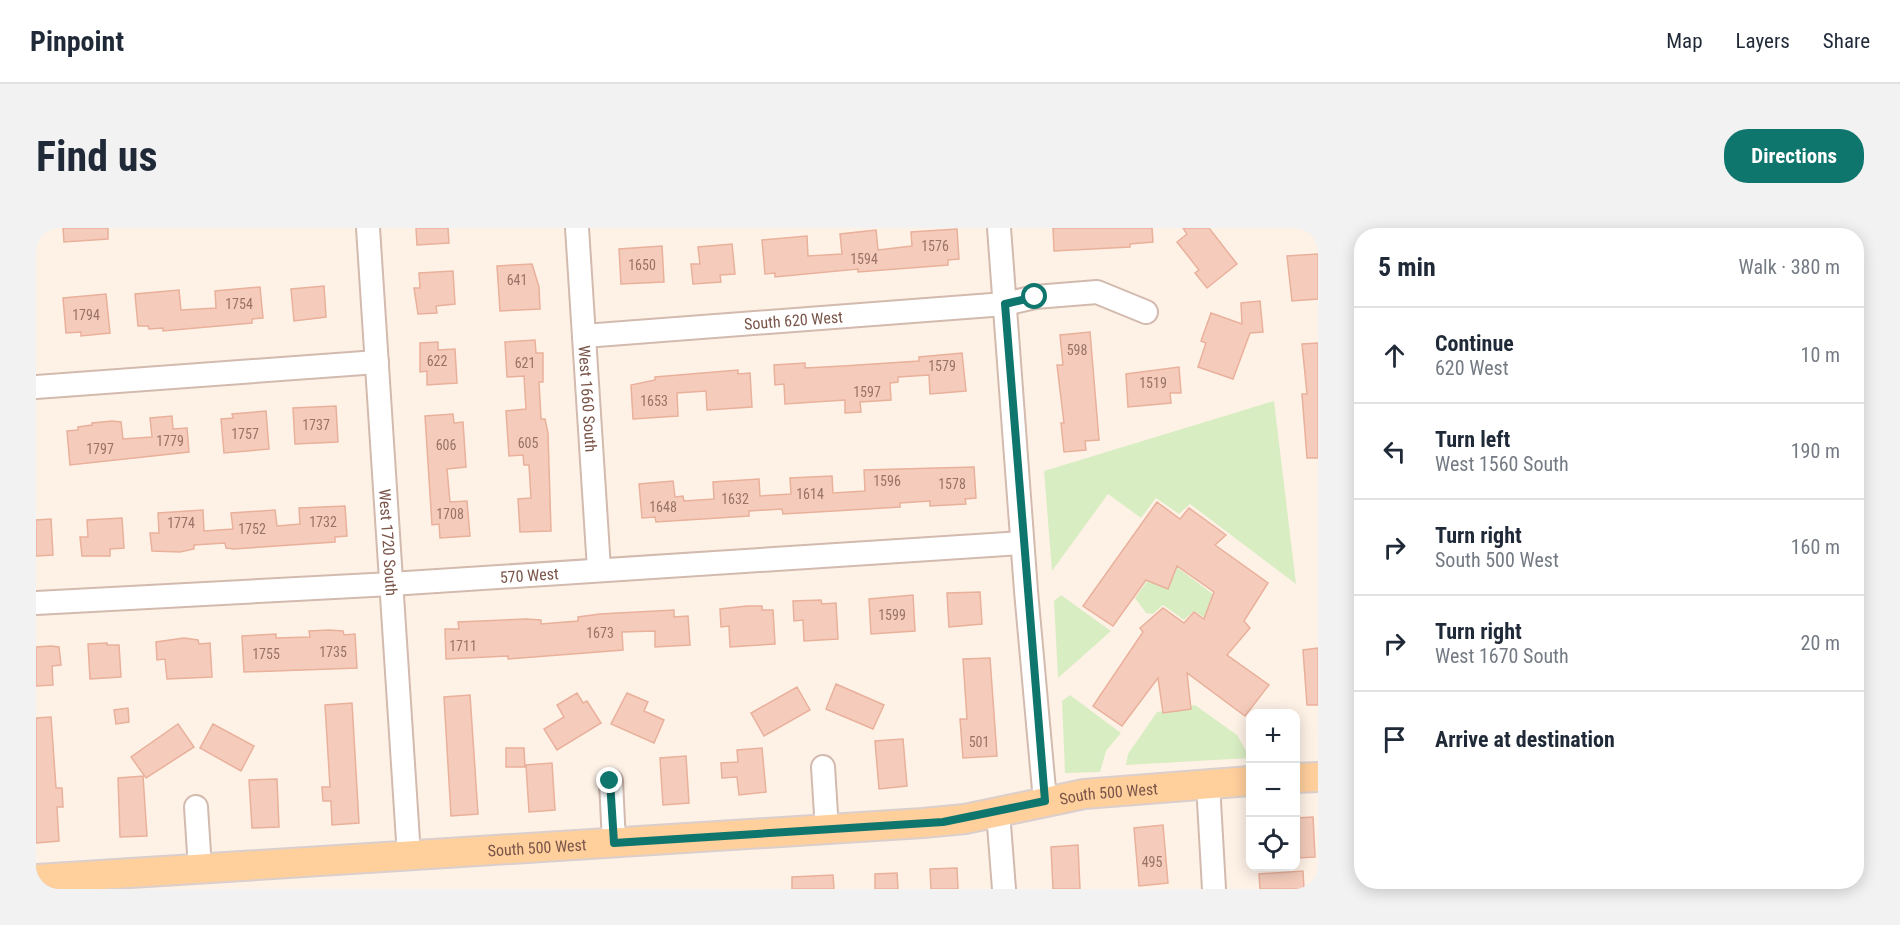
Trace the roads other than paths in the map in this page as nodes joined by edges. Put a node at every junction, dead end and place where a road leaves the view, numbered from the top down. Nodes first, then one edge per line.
1 (368, 228) edge
2 (577, 228) edge
3 (999, 228) edge
4 (1005, 304) junction
5 (1146, 312) dead end
6 (584, 336) junction
7 (377, 362) junction
8 (36, 387) edge
9 (1022, 543) junction
10 (599, 569) junction
11 (391, 584) junction
12 (36, 603) edge
13 (823, 767) dead end
14 (1318, 777) edge
15 (1300, 778) edge
16 (610, 781) dead end
17 (1246, 781) edge
18 (1208, 784) junction
19 (1045, 801) junction
20 (196, 807) dead end
21 (998, 812) junction
22 (827, 830) junction
23 (614, 843) junction
24 (409, 856) junction
25 (201, 869) junction
26 (53, 882) edge
27 (1004, 889) edge
28 (1214, 889) edge

1 - 7 street, West 1720 South
2 - 6 street, West 1660 South
3 - 4 street
4 - 5 street, South 620 West
4 - 6 street, South 620 West
4 - 9 street
6 - 10 street, West 1660 South
7 - 8 street
7 - 11 street, West 1720 South
9 - 10 street, 570 West
9 - 19 street
10 - 11 street, 570 West
11 - 12 street, 570 West
11 - 24 street, West 1720 South
13 - 22 street
14 - 15 main road
16 - 23 street
17 - 18 main road, South 500 West
18 - 19 main road, South 500 West
18 - 28 street
19 - 21 main road, South 500 West
20 - 25 street
21 - 22 main road, South 500 West
21 - 27 street
22 - 23 main road, South 500 West
23 - 24 main road, South 500 West
24 - 25 main road, South 500 West
25 - 26 main road, South 500 West

